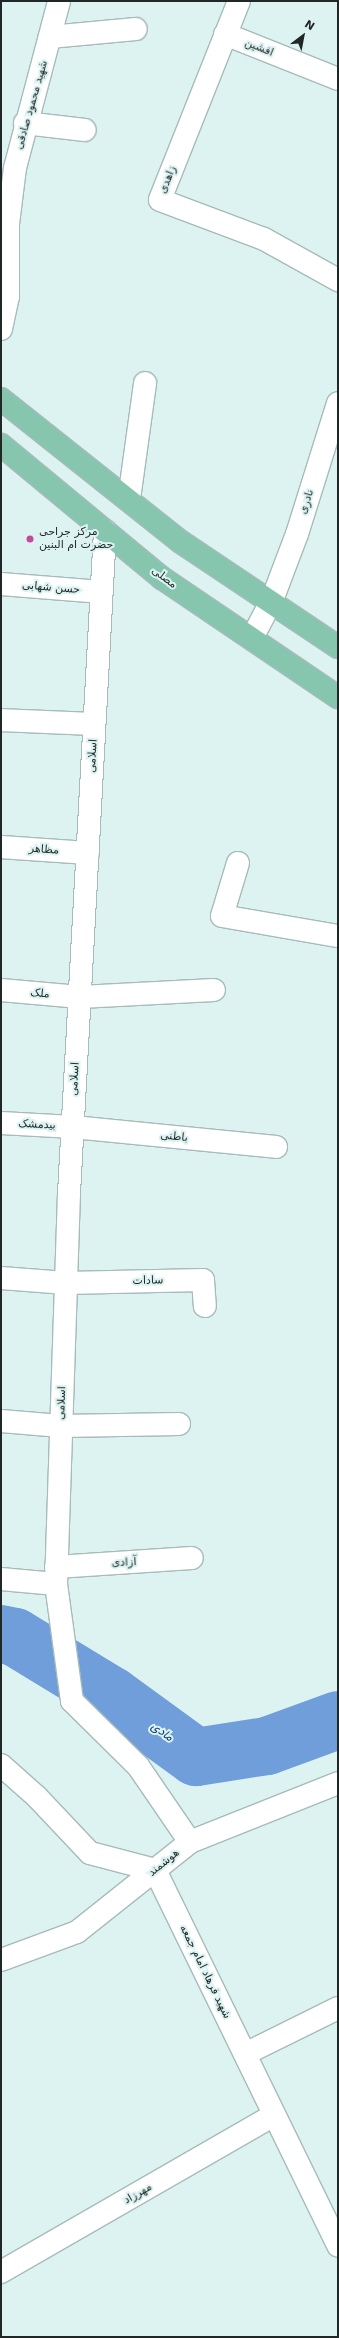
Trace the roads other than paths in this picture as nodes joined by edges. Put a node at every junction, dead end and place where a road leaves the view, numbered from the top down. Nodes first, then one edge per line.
1 (59, 1) edge
2 (238, 1) edge
3 (136, 29) dead end
4 (225, 34) junction
5 (50, 37) junction
6 (338, 79) edge
7 (25, 122) junction
8 (85, 130) dead end
9 (7, 179) edge
10 (338, 280) edge
11 (1, 329) edge
12 (145, 383) dead end
13 (1, 399) edge
14 (338, 403) edge
15 (1, 445) edge
16 (129, 499) junction
17 (105, 531) junction
18 (1, 584) edge
19 (102, 592) junction
20 (272, 600) junction
21 (252, 638) junction
22 (338, 648) edge
23 (338, 697) edge
24 (1, 720) edge
25 (94, 724) junction
26 (1, 847) edge
27 (88, 853) junction
28 (238, 863) dead end
29 (338, 936) edge
30 (1, 990) edge
31 (214, 990) dead end
32 (80, 998) junction
33 (1, 1123) edge
34 (73, 1127) junction
35 (276, 1147) dead end
36 (1, 1278) edge
37 (66, 1283) junction
38 (205, 1306) dead end
39 (1, 1421) edge
40 (179, 1424) dead end
41 (61, 1426) junction
42 (192, 1558) dead end
43 (56, 1575) junction
44 (1, 1579) edge
45 (1, 1765) edge
46 (338, 1783) edge
47 (190, 1842) junction
48 (155, 1870) junction
49 (1, 1960) edge
50 (338, 2008) edge
51 (245, 2054) junction
52 (274, 2115) junction
53 (338, 2246) edge
54 (1, 2272) edge

1 - 5 street, شهید محمود صادقی
2 - 4 street, زاهدی
3 - 5 street
4 - 6 street, افشین
4 - 10 street, زاهدی
5 - 7 street, شهید محمود صادقی
7 - 8 street
7 - 9 street, شهید محمود صادقی
9 - 11 street, شهید محمود صادقی
12 - 16 street
13 - 16 main road
14 - 20 street, نادری
15 - 17 main road, مصلی
16 - 20 main road
17 - 19 street, اسلامی
17 - 21 main road, مصلی
18 - 19 street, حسن شهابی
19 - 25 street, اسلامی
20 - 21 street, نادری
20 - 22 main road
21 - 23 main road, مصلی
24 - 25 street
25 - 27 street, اسلامی
26 - 27 street, مظاهر
27 - 32 street, اسلامی
28 - 29 street
30 - 32 street, ملک
31 - 32 street, ملک
32 - 34 street, اسلامی
33 - 34 street, بیدمشک
34 - 35 street, باطنی
34 - 37 street, اسلامی
36 - 37 street
37 - 38 street, سادات
37 - 41 street, اسلامی
39 - 41 street
40 - 41 street
41 - 43 street, اسلامی
42 - 43 street, آزادی
43 - 44 street
43 - 47 street, اسلامی
45 - 48 street
46 - 47 street, هوشمند
47 - 48 street, هوشمند
48 - 49 street, هوشمند
48 - 51 street, شهید فرهاد امام جمعه
50 - 51 street
51 - 52 street, شهید فرهاد امام جمعه
52 - 53 street, شهید فرهاد امام جمعه
52 - 54 street, مهرزاد

